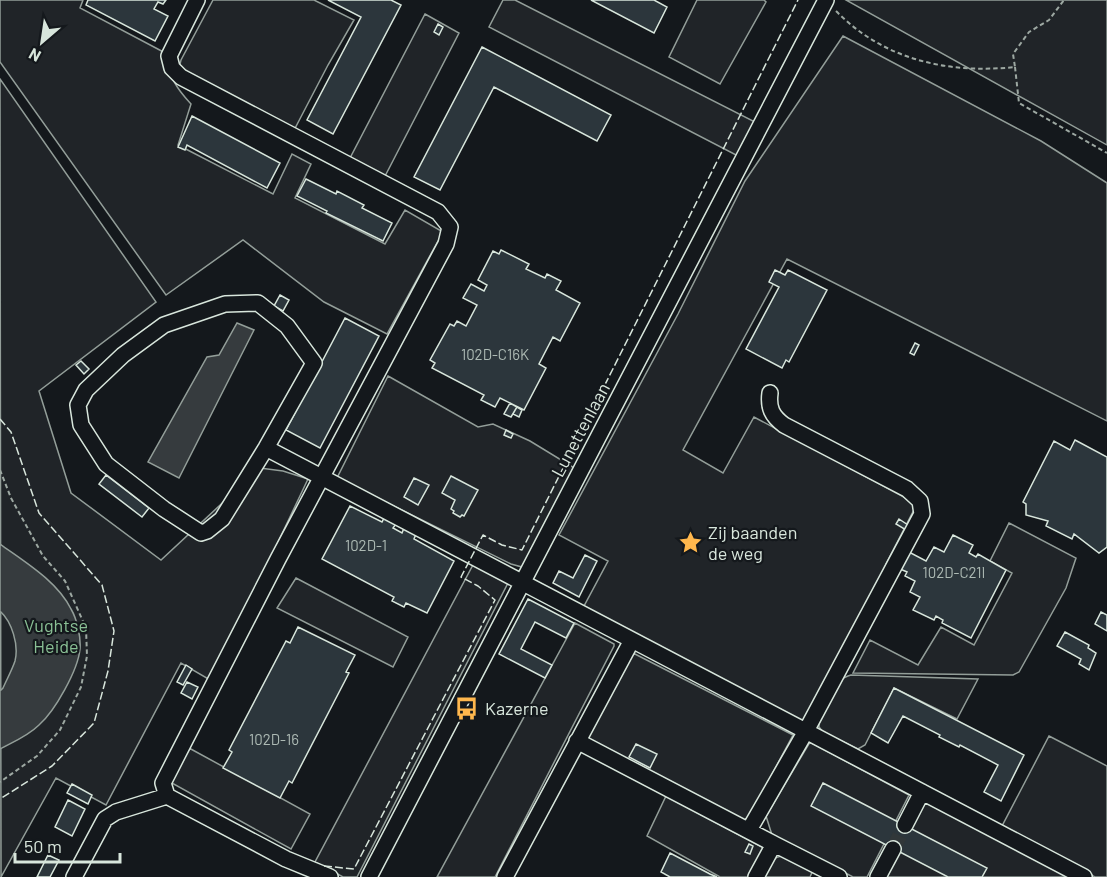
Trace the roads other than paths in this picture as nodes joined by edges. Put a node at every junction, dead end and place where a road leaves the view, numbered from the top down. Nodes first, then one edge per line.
1 (197, 0) edge
2 (826, 0) edge
3 (770, 393) dead end
4 (266, 448) junction
5 (321, 478) junction
6 (522, 583) junction
7 (632, 640) junction
8 (806, 731) junction
9 (577, 741) junction
10 (922, 792) junction
11 (168, 796) junction
12 (905, 825) tunnel mouth
13 (749, 830) junction
14 (774, 844) junction
15 (893, 849) tunnel mouth
16 (297, 871) edge
17 (74, 877) edge
18 (330, 877) edge
19 (369, 877) edge
20 (504, 877) edge
21 (756, 877) edge
22 (839, 877) edge
23 (878, 877) edge
24 (1084, 877) edge

1 - 5 street
2 - 6 street, Lunettenlaan
3 - 8 street
4 - 4 street
4 - 5 street
5 - 6 street
5 - 11 street
6 - 7 street
6 - 19 street, Lunettenlaan
7 - 8 street
7 - 9 street
8 - 10 street
8 - 13 street
9 - 13 street
9 - 20 street
10 - 12 street
10 - 24 street
11 - 16 street
11 - 17 street
13 - 14 street
14 - 21 street
14 - 22 street
15 - 23 street
16 - 18 street

